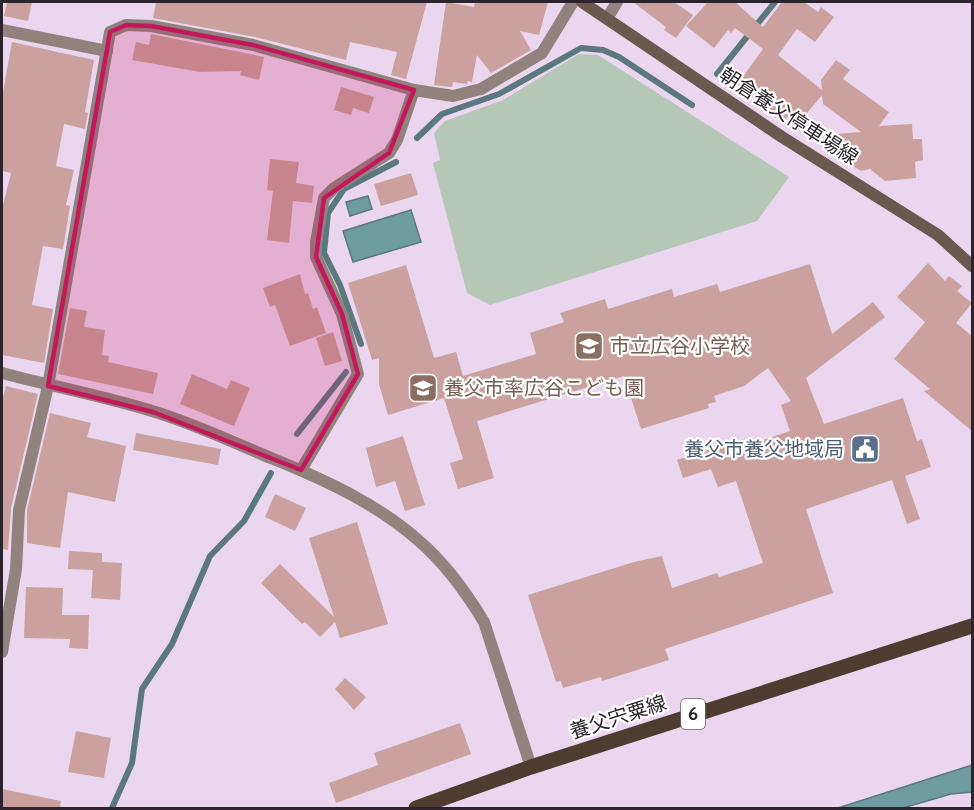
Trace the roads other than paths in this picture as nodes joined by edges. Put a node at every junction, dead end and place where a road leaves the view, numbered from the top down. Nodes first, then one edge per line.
1 (573, 2) edge
2 (582, 2) edge
3 (618, 2) edge
4 (608, 17) junction
5 (2, 30) edge
6 (107, 51) junction
7 (414, 90) junction
8 (972, 266) edge
9 (2, 373) edge
10 (48, 386) junction
11 (301, 470) junction
12 (972, 626) edge
13 (2, 652) edge
14 (531, 767) junction
15 (416, 808) edge

1 - 7 street
2 - 4 main road, 朝倉養父停車場線
3 - 4 street
4 - 8 main road, 朝倉養父停車場線
5 - 6 street
6 - 7 street
6 - 10 street
7 - 11 street
9 - 10 street
10 - 11 street
10 - 13 street
11 - 14 street
12 - 14 main road, 養父宍粟線 / 6
14 - 15 main road, 養父宍粟線 / 6

